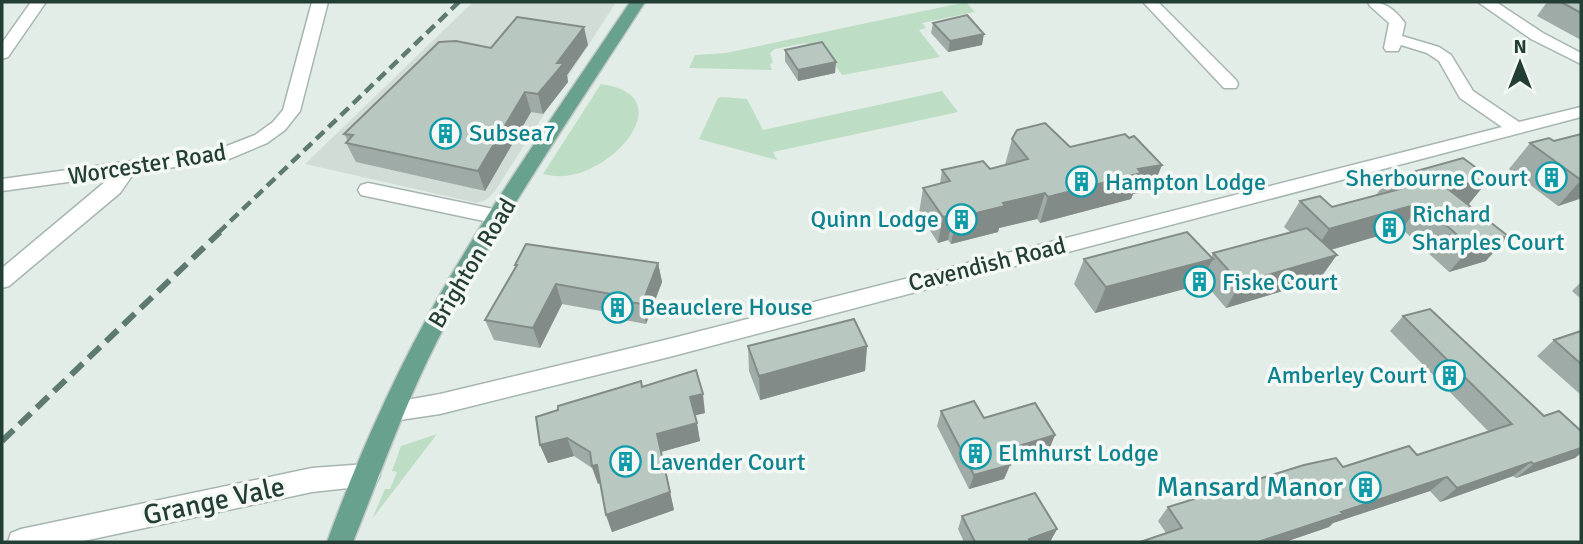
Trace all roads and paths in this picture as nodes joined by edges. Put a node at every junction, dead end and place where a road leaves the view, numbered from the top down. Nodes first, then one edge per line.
1 (38, 2) edge
2 (320, 2) edge
3 (637, 2) edge
4 (1150, 2) edge
5 (1375, 2) edge
6 (1486, 2) edge
7 (2, 54) edge
8 (1581, 59) edge
9 (1230, 84) dead end
10 (1581, 113) edge
11 (1517, 129) junction
12 (128, 169) junction
13 (2, 185) edge
14 (368, 190) dead end
15 (498, 218) junction
16 (2, 280) edge
17 (393, 411) junction
18 (367, 475) junction
19 (21, 542) edge
20 (340, 542) edge

1 - 7 street
2 - 12 street, Worcester Road
3 - 15 main road, Brighton Road
4 - 9 street
5 - 11 street
6 - 8 street
10 - 11 street, Cavendish Road
11 - 17 street, Cavendish Road
12 - 13 street, Worcester Road
12 - 16 street
14 - 15 street
15 - 17 main road, Brighton Road
17 - 18 main road, Brighton Road
18 - 19 street, Grange Vale
18 - 20 main road, Brighton Road

